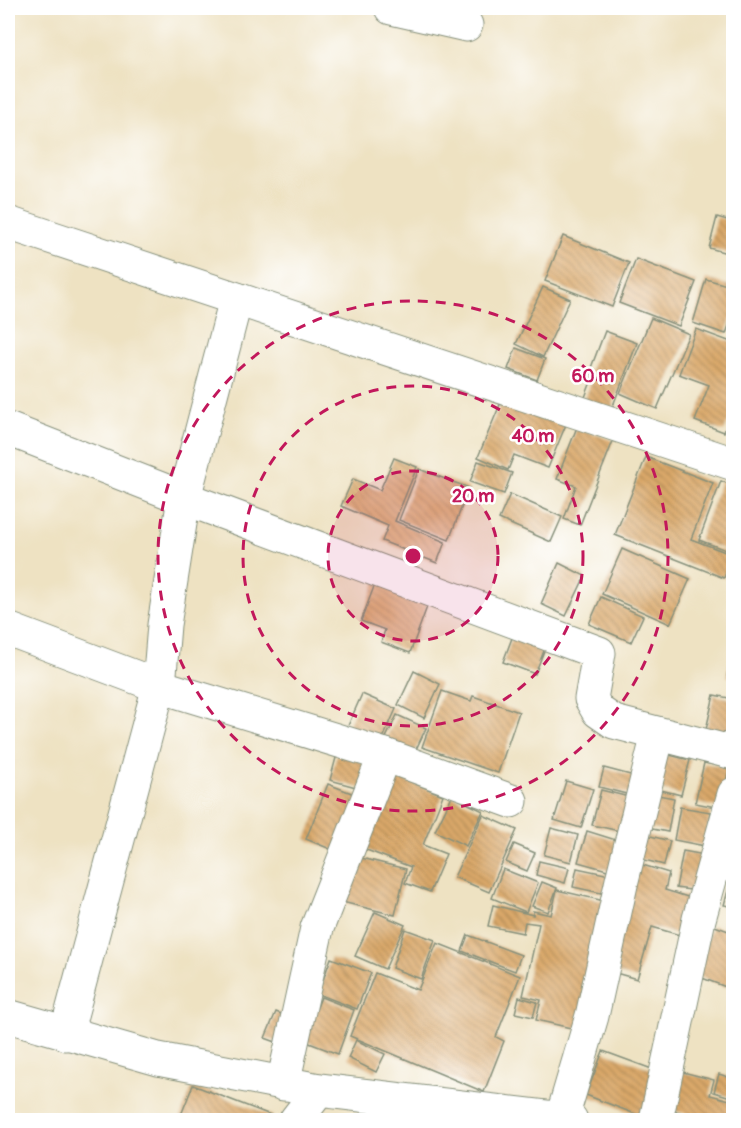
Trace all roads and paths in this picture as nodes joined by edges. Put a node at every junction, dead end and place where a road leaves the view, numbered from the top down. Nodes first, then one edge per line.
1 (392, 8) edge
2 (466, 25) dead end
3 (8, 223) edge
4 (236, 298) junction
5 (8, 429) edge
6 (734, 464) edge
7 (184, 498) junction
8 (8, 630) edge
9 (159, 686) junction
10 (658, 734) junction
11 (734, 753) edge
12 (385, 755) junction
13 (734, 794) edge
14 (511, 801) dead end
15 (8, 1016) edge
16 (66, 1034) junction
17 (283, 1083) junction
18 (319, 1090) junction
19 (566, 1119) edge
20 (296, 1120) edge
21 (656, 1120) edge

1 - 2 street
3 - 4 street
4 - 6 street
4 - 7 street
5 - 7 street
7 - 9 street
7 - 10 street
8 - 9 street
9 - 12 street
9 - 16 street
10 - 11 street
10 - 19 street
12 - 14 street
12 - 17 street
13 - 21 street
15 - 16 street
16 - 17 street
17 - 18 street
18 - 19 street
18 - 20 street

